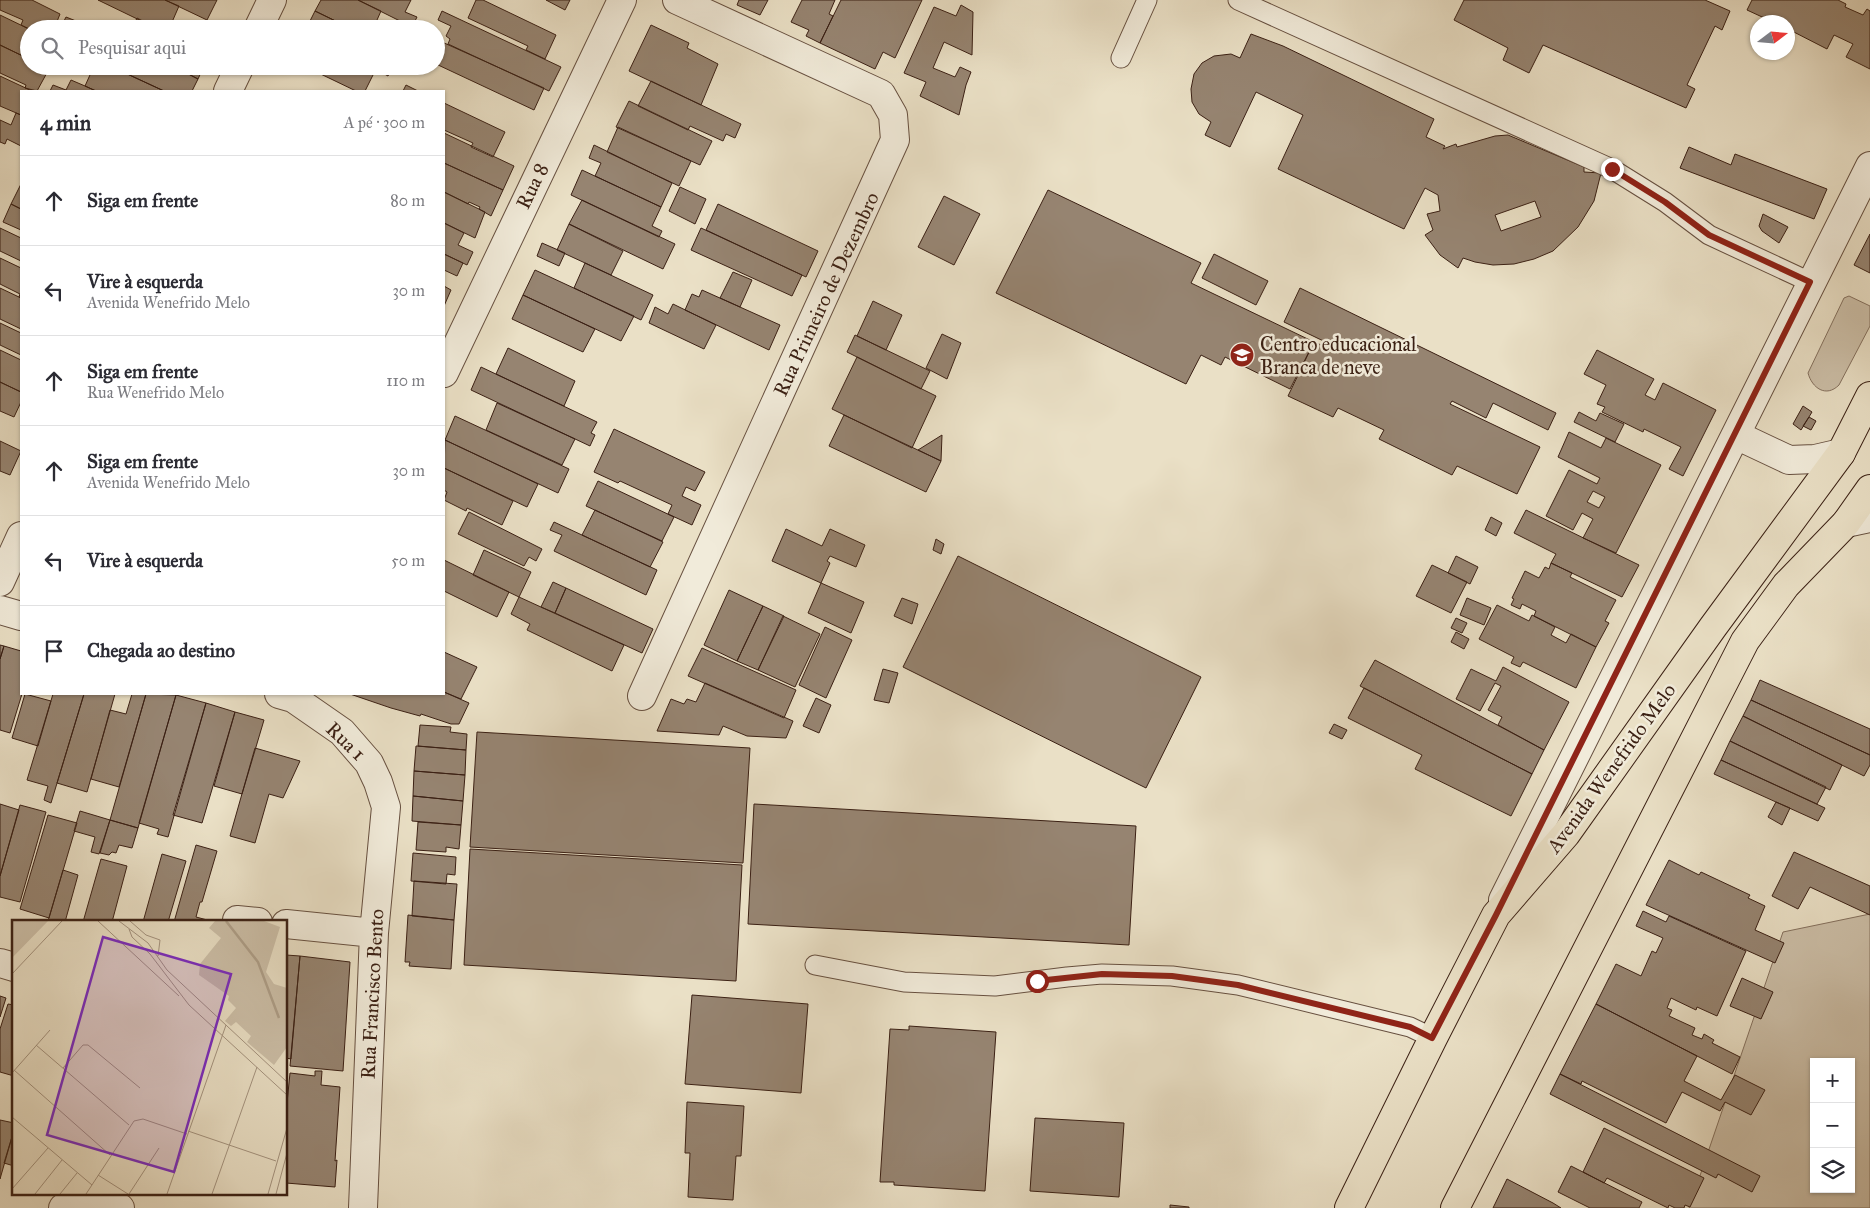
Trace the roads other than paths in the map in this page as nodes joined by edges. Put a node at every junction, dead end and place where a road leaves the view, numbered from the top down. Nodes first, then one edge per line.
1 (272, 0) edge
2 (622, 0) edge
3 (677, 0) edge
4 (1147, 0) edge
5 (1238, 0) edge
6 (262, 20) edge
7 (1121, 58) dead end
8 (236, 75) edge
9 (228, 90) edge
10 (1870, 166) edge
11 (1810, 282) junction
12 (445, 371) edge
13 (1870, 396) edge
14 (1736, 435) junction
15 (1842, 453) junction
16 (1870, 490) edge
17 (1858, 521) edge
18 (20, 538) edge
19 (0, 582) edge
20 (0, 610) edge
21 (20, 616) edge
22 (289, 695) edge
23 (642, 696) dead end
24 (378, 782) joint
25 (1496, 915) junction
26 (288, 924) edge
27 (374, 933) junction
28 (0, 962) edge
29 (815, 965) dead end
30 (12, 966) edge
31 (1432, 1038) junction
32 (63, 1208) edge
33 (120, 1208) edge
34 (363, 1208) edge
35 (1349, 1208) edge
36 (1455, 1208) edge

1 - 6 street
2 - 12 street, Rua 8
3 - 23 street, Rua Primeiro de Dezembro
4 - 7 lane
5 - 11 lane
8 - 9 street
10 - 11 street
11 - 14 street
13 - 15 main road, Avenida Wenefrido Melo
14 - 15 street
14 - 25 street
15 - 25 main road, Avenida Wenefrido Melo
16 - 17 main road
17 - 36 main road
18 - 19 street
20 - 21 street
22 - 24 street, Rua 1
24 - 27 street, Rua Francisco Bento
25 - 31 main road, Avenida Wenefrido Melo
26 - 27 street
27 - 34 street, Rua Francisco Bento
28 - 30 street
29 - 31 lane
31 - 35 main road, Avenida Wenefrido Melo
32 - 33 street

